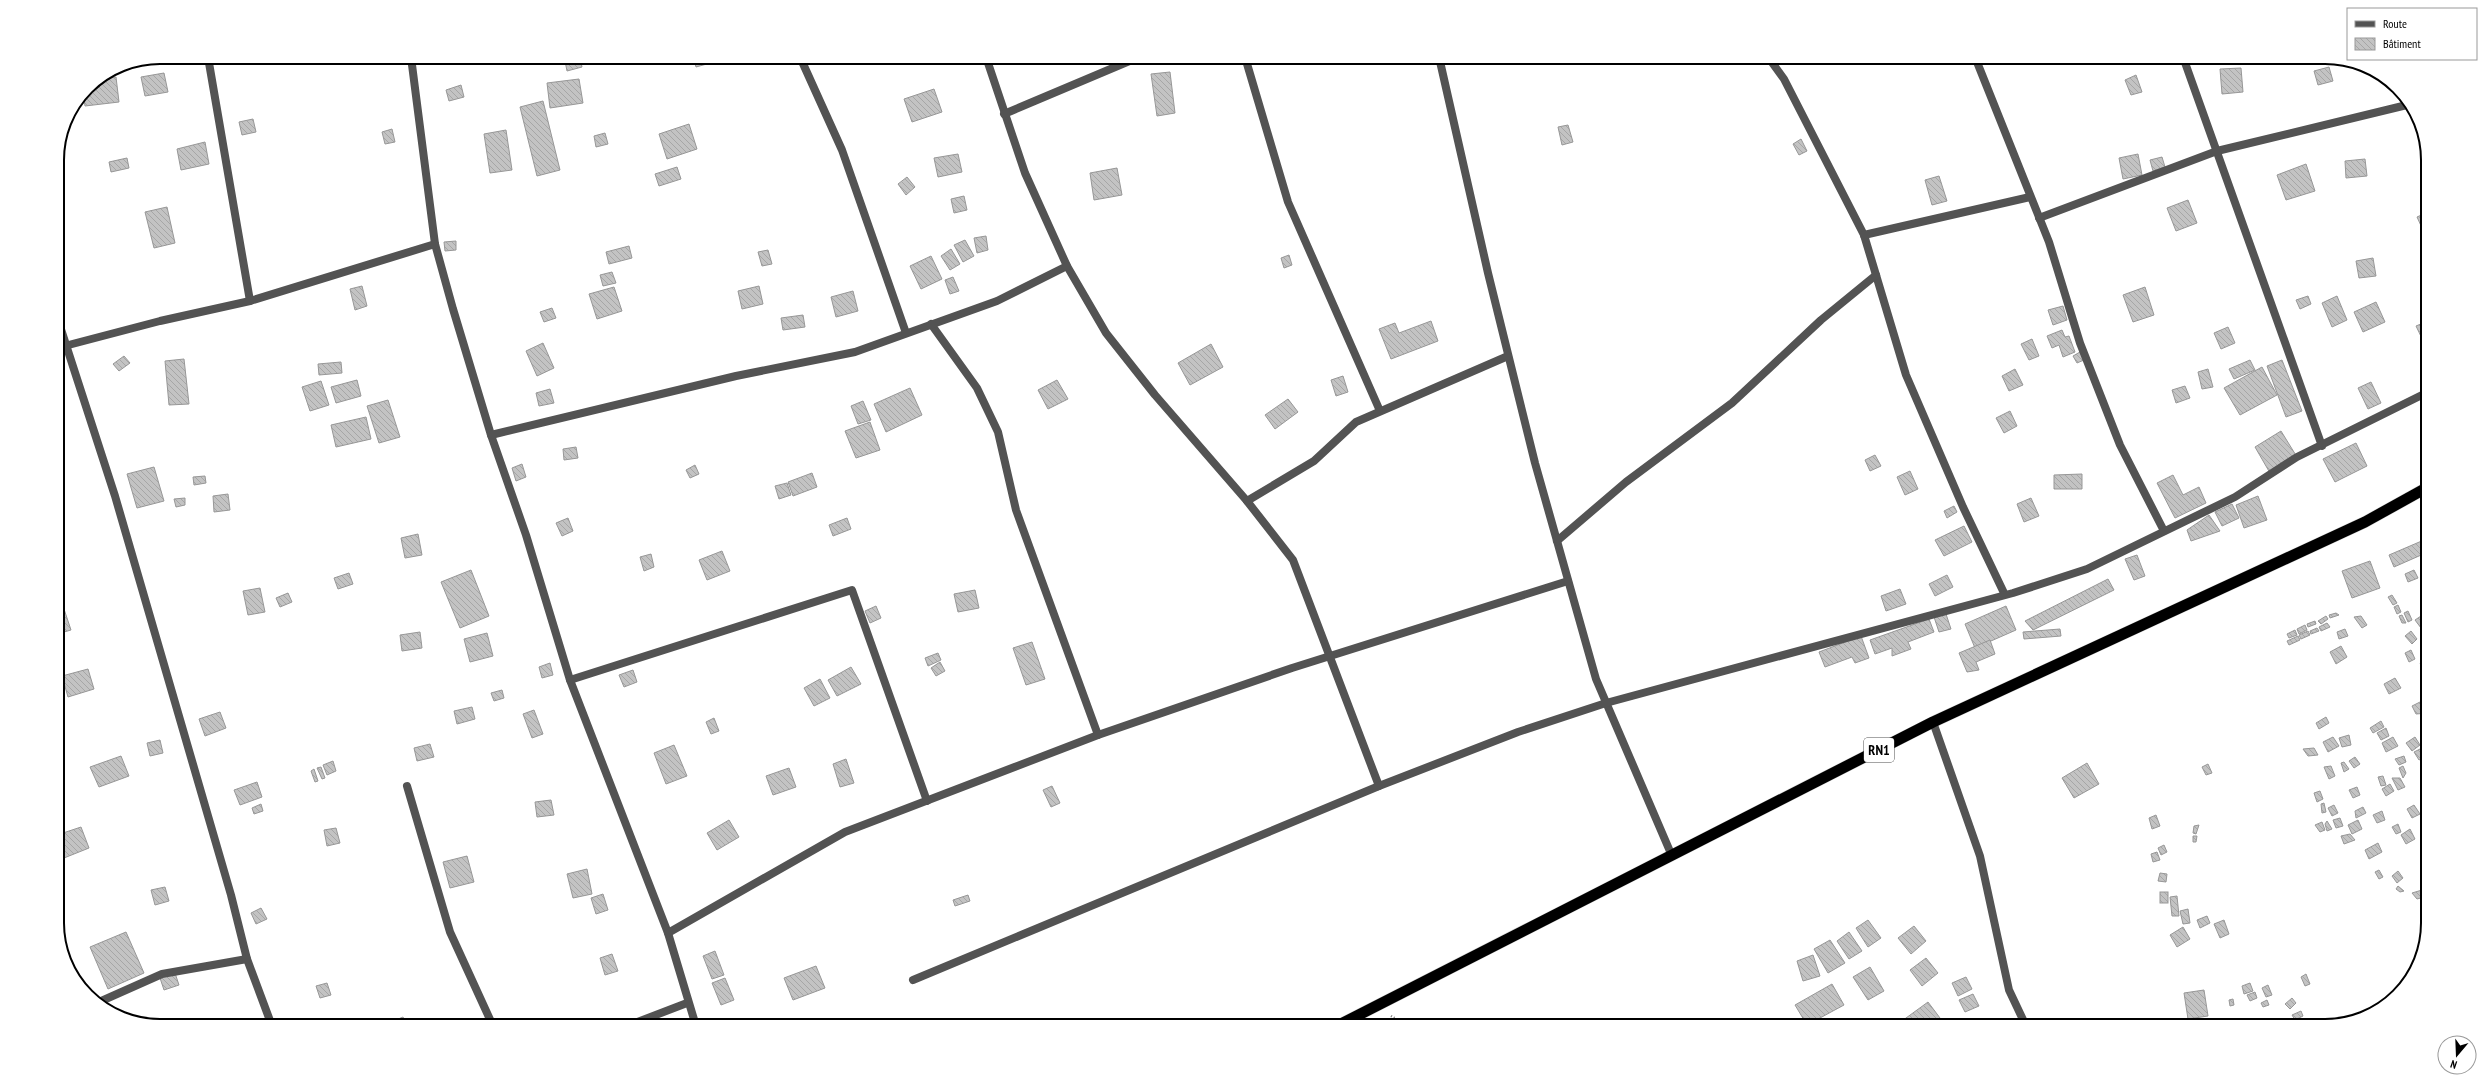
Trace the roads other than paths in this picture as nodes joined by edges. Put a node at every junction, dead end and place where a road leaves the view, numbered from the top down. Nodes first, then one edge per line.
1 (209, 64) edge
2 (413, 64) edge
3 (803, 64) edge
4 (988, 64) edge
5 (1122, 64) edge
6 (1247, 64) edge
7 (1441, 64) edge
8 (1773, 64) edge
9 (1978, 64) edge
10 (2186, 64) edge
11 (2405, 106) edge
12 (1004, 114) junction
13 (2217, 151) junction
14 (2030, 197) junction
15 (2039, 218) junction
16 (1864, 235) junction
17 (435, 244) junction
18 (1067, 266) junction
19 (1876, 275) junction
20 (250, 301) junction
21 (931, 324) junction
22 (906, 333) junction
23 (64, 346) edge
24 (64, 355) edge
25 (1508, 356) junction
26 (2421, 396) edge
27 (1380, 411) junction
28 (491, 435) junction
29 (2322, 446) junction
30 (2421, 491) edge
31 (1247, 501) junction
32 (2164, 531) junction
33 (1557, 542) junction
34 (1568, 581) junction
35 (2004, 593) junction
36 (1331, 656) junction
37 (570, 680) junction
38 (1606, 703) junction
39 (1933, 722) junction
40 (1098, 735) junction
41 (407, 786) dead end
42 (1378, 786) junction
43 (927, 801) junction
44 (1672, 856) junction
45 (668, 933) junction
46 (247, 958) junction
47 (912, 980) dead end
48 (103, 1000) edge
49 (688, 1003) junction
50 (269, 1019) edge
51 (490, 1019) edge
52 (646, 1019) edge
53 (694, 1019) edge
54 (1351, 1019) edge
55 (2023, 1019) edge

1 - 20 street
2 - 17 street
3 - 22 street
4 - 12 street
5 - 12 street
6 - 27 street
7 - 25 street
8 - 16 street
9 - 14 street
10 - 13 street
11 - 13 street
12 - 18 street
13 - 15 street
13 - 29 street
14 - 15 street
14 - 16 street
15 - 32 street
16 - 19 street
17 - 20 street
17 - 28 street
18 - 21 street
18 - 31 street
19 - 33 street
19 - 35 street
20 - 23 street
21 - 22 street
21 - 40 street
22 - 28 street
24 - 46 street
25 - 27 street
25 - 33 street
26 - 29 street
27 - 31 street
28 - 37 street
29 - 32 street
30 - 39 highway, RN1
31 - 36 street
32 - 35 street
33 - 34 street
34 - 36 street
34 - 38 street
35 - 38 street
36 - 40 street
36 - 42 street
37 - 43 street
37 - 45 street
38 - 42 street
38 - 44 street
39 - 44 highway, RN1
39 - 55 street
40 - 43 street
41 - 51 street
42 - 47 street
43 - 45 street
44 - 54 highway, RN1
45 - 49 street
46 - 48 street
46 - 50 street
49 - 52 street
49 - 53 street

